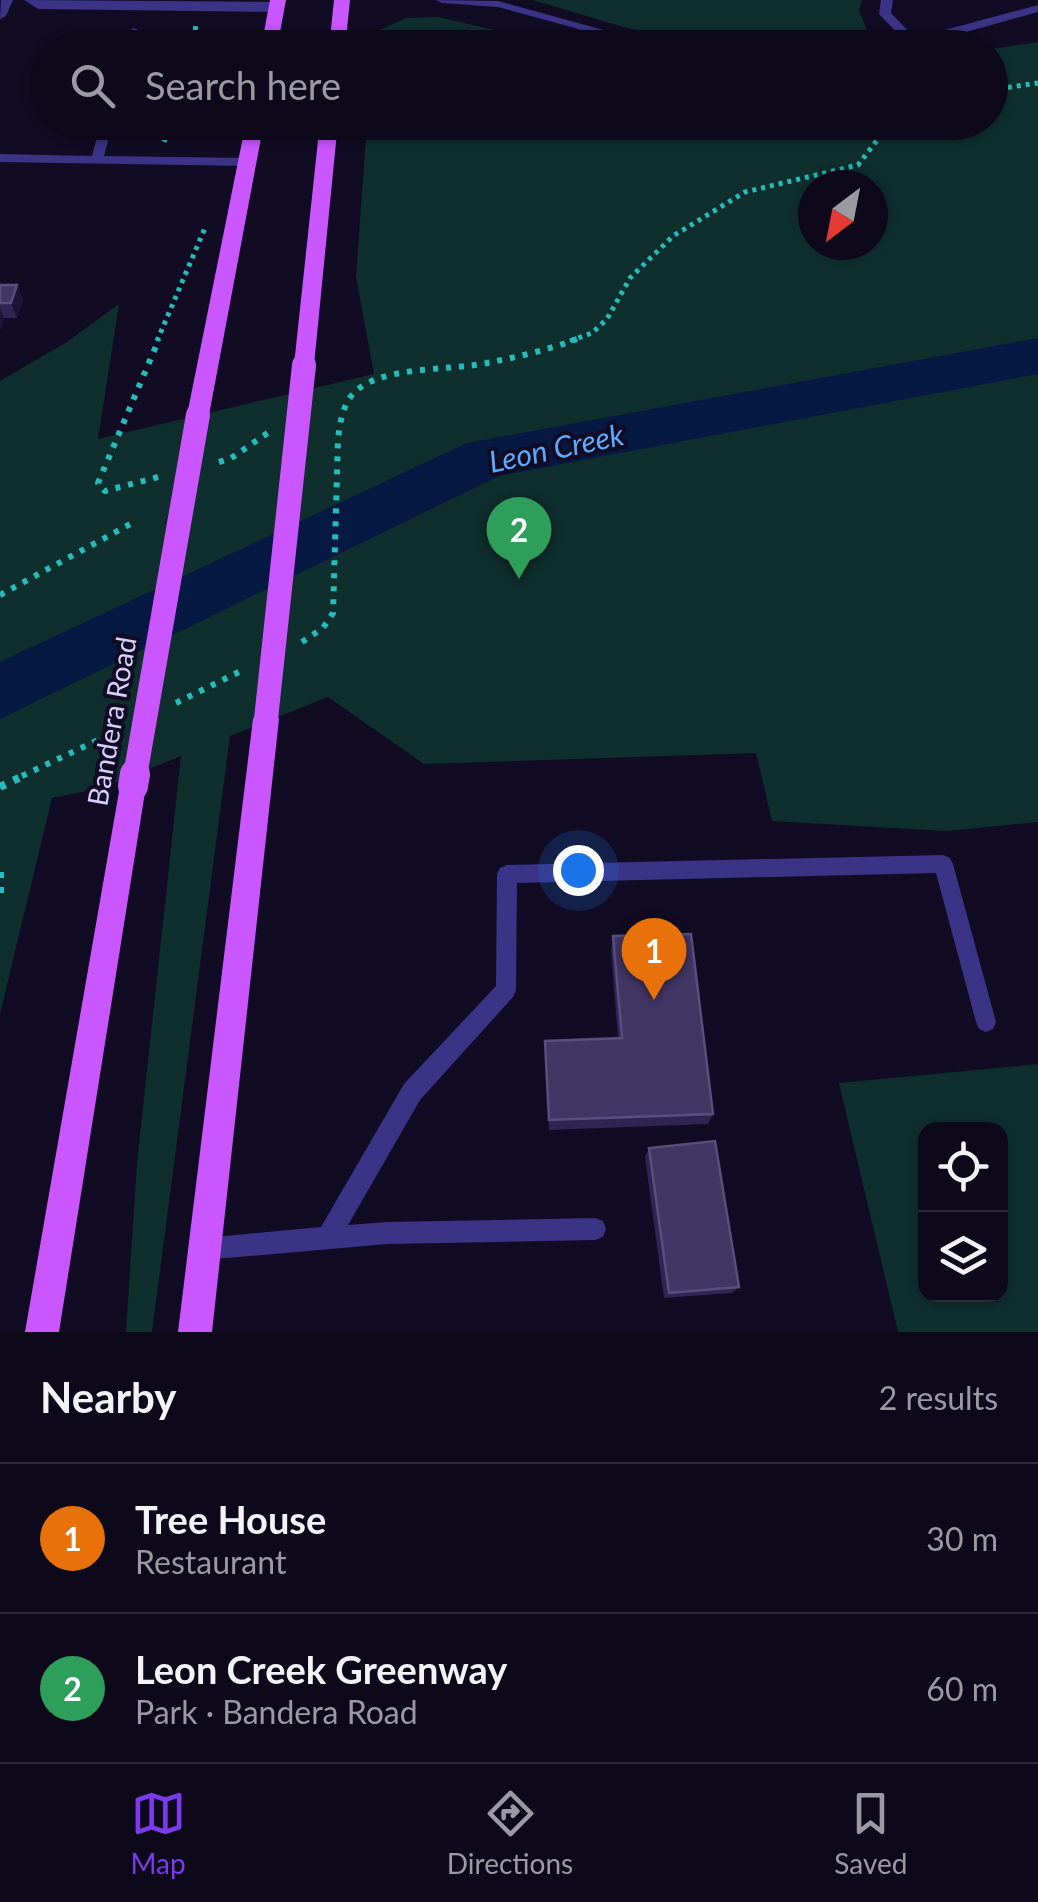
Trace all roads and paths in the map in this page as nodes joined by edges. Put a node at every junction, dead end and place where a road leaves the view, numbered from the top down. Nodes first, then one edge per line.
1 (7, 0) edge
2 (32, 0) edge
3 (342, 0) edge
4 (442, 0) edge
5 (888, 0) edge
6 (278, 4) edge
7 (1038, 8) edge
8 (0, 16) edge
9 (197, 17) dead end
10 (195, 30) edge
11 (273, 30) edge
12 (339, 30) edge
13 (596, 30) edge
14 (901, 30) edge
15 (959, 30) edge
16 (1038, 84) edge
17 (1008, 88) edge
18 (103, 140) edge
19 (251, 140) edge
20 (328, 140) edge
21 (877, 140) edge
22 (0, 158) edge
23 (97, 160) junction
24 (247, 162) junction
25 (134, 522) dead end
26 (0, 595) edge
27 (290, 647) dead end
28 (256, 664) dead end
29 (172, 704) dead end
30 (122, 729) dead end
31 (0, 787) edge
32 (0, 872) edge
33 (0, 894) edge
34 (986, 1022) dead end
35 (595, 1229) dead end
36 (327, 1239) junction
37 (204, 1249) junction
38 (42, 1332) edge
39 (195, 1332) edge

1 - 8 lane
2 - 6 street
3 - 12 main road
4 - 13 lane
5 - 14 lane
6 - 11 main road
7 - 15 lane
9 - 10 path
16 - 17 path
18 - 23 lane
19 - 24 main road, Bandera Road
20 - 37 main road, bridge
21 - 27 path
22 - 23 lane
23 - 24 lane
24 - 38 main road, Bandera Road, bridge
25 - 26 path
28 - 29 path
30 - 31 path
32 - 33 path
34 - 36 lane
35 - 36 lane
36 - 37 lane
37 - 39 main road

